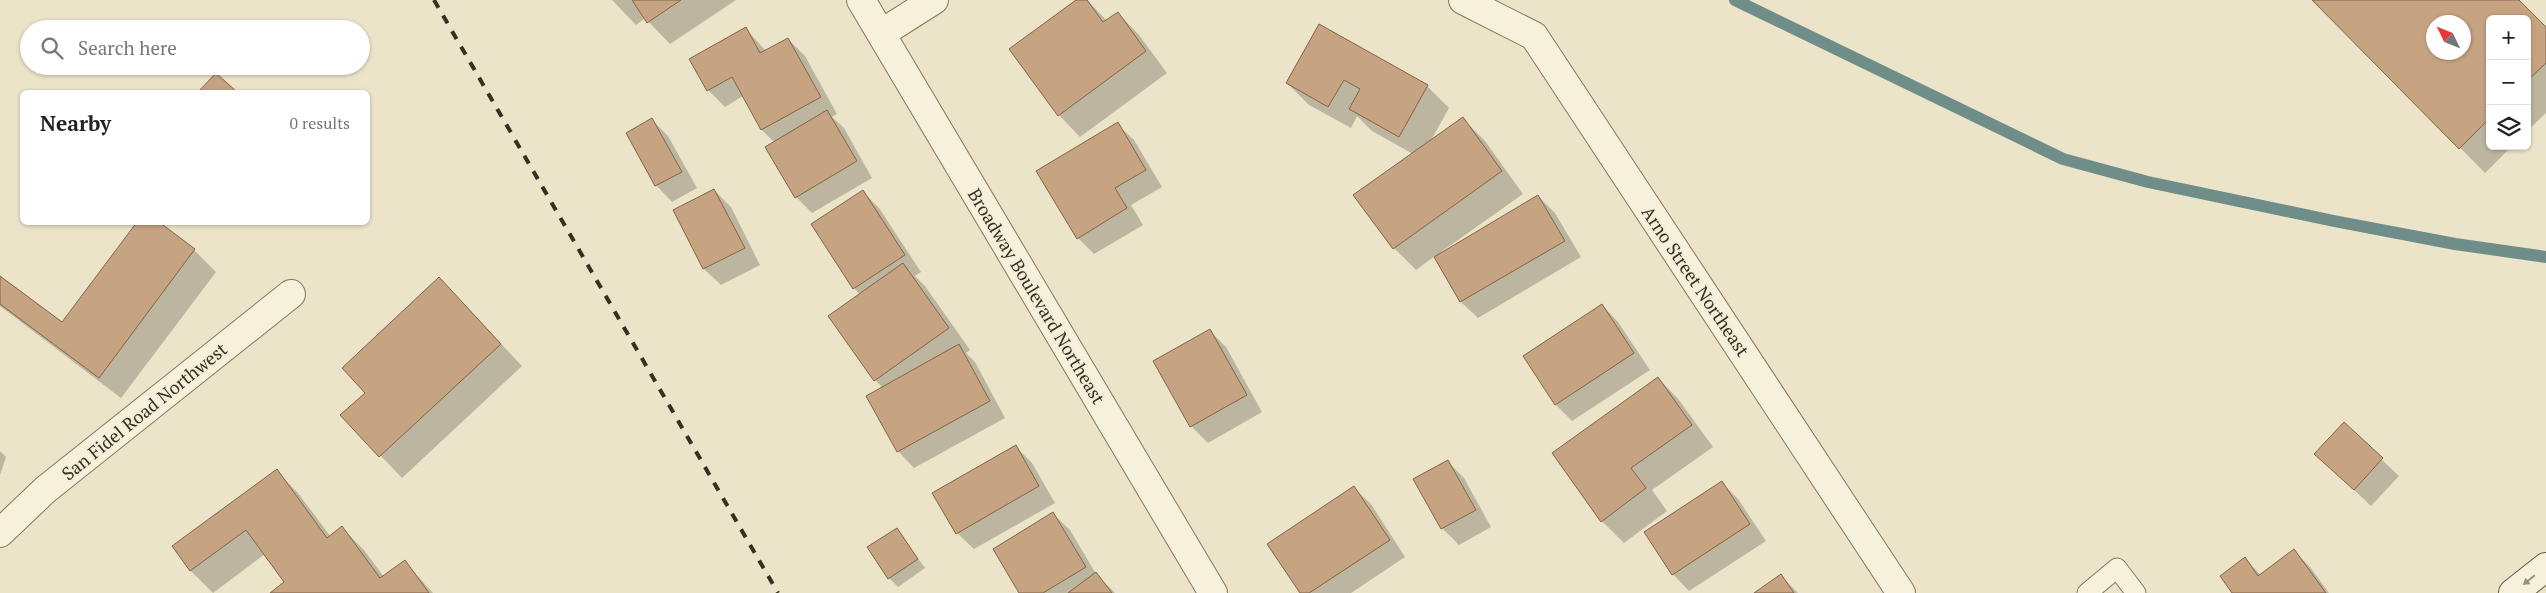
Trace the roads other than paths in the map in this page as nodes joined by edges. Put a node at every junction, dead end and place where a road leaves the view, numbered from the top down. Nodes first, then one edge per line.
1 (861, 0) edge
2 (934, 0) edge
3 (1463, 0) edge
4 (882, 33) junction
5 (291, 294) dead end
6 (0, 533) edge
7 (2546, 567) edge
8 (1213, 593) edge
9 (1901, 593) edge
10 (2087, 593) edge
11 (2136, 593) edge
12 (2513, 593) edge

1 - 4 street, Broadway Boulevard Northeast
2 - 4 street
3 - 9 street, Arno Street Northeast
4 - 8 street, Broadway Boulevard Northeast
5 - 6 street, San Fidel Road Northwest
7 -> 12 street
10 - 11 lane

